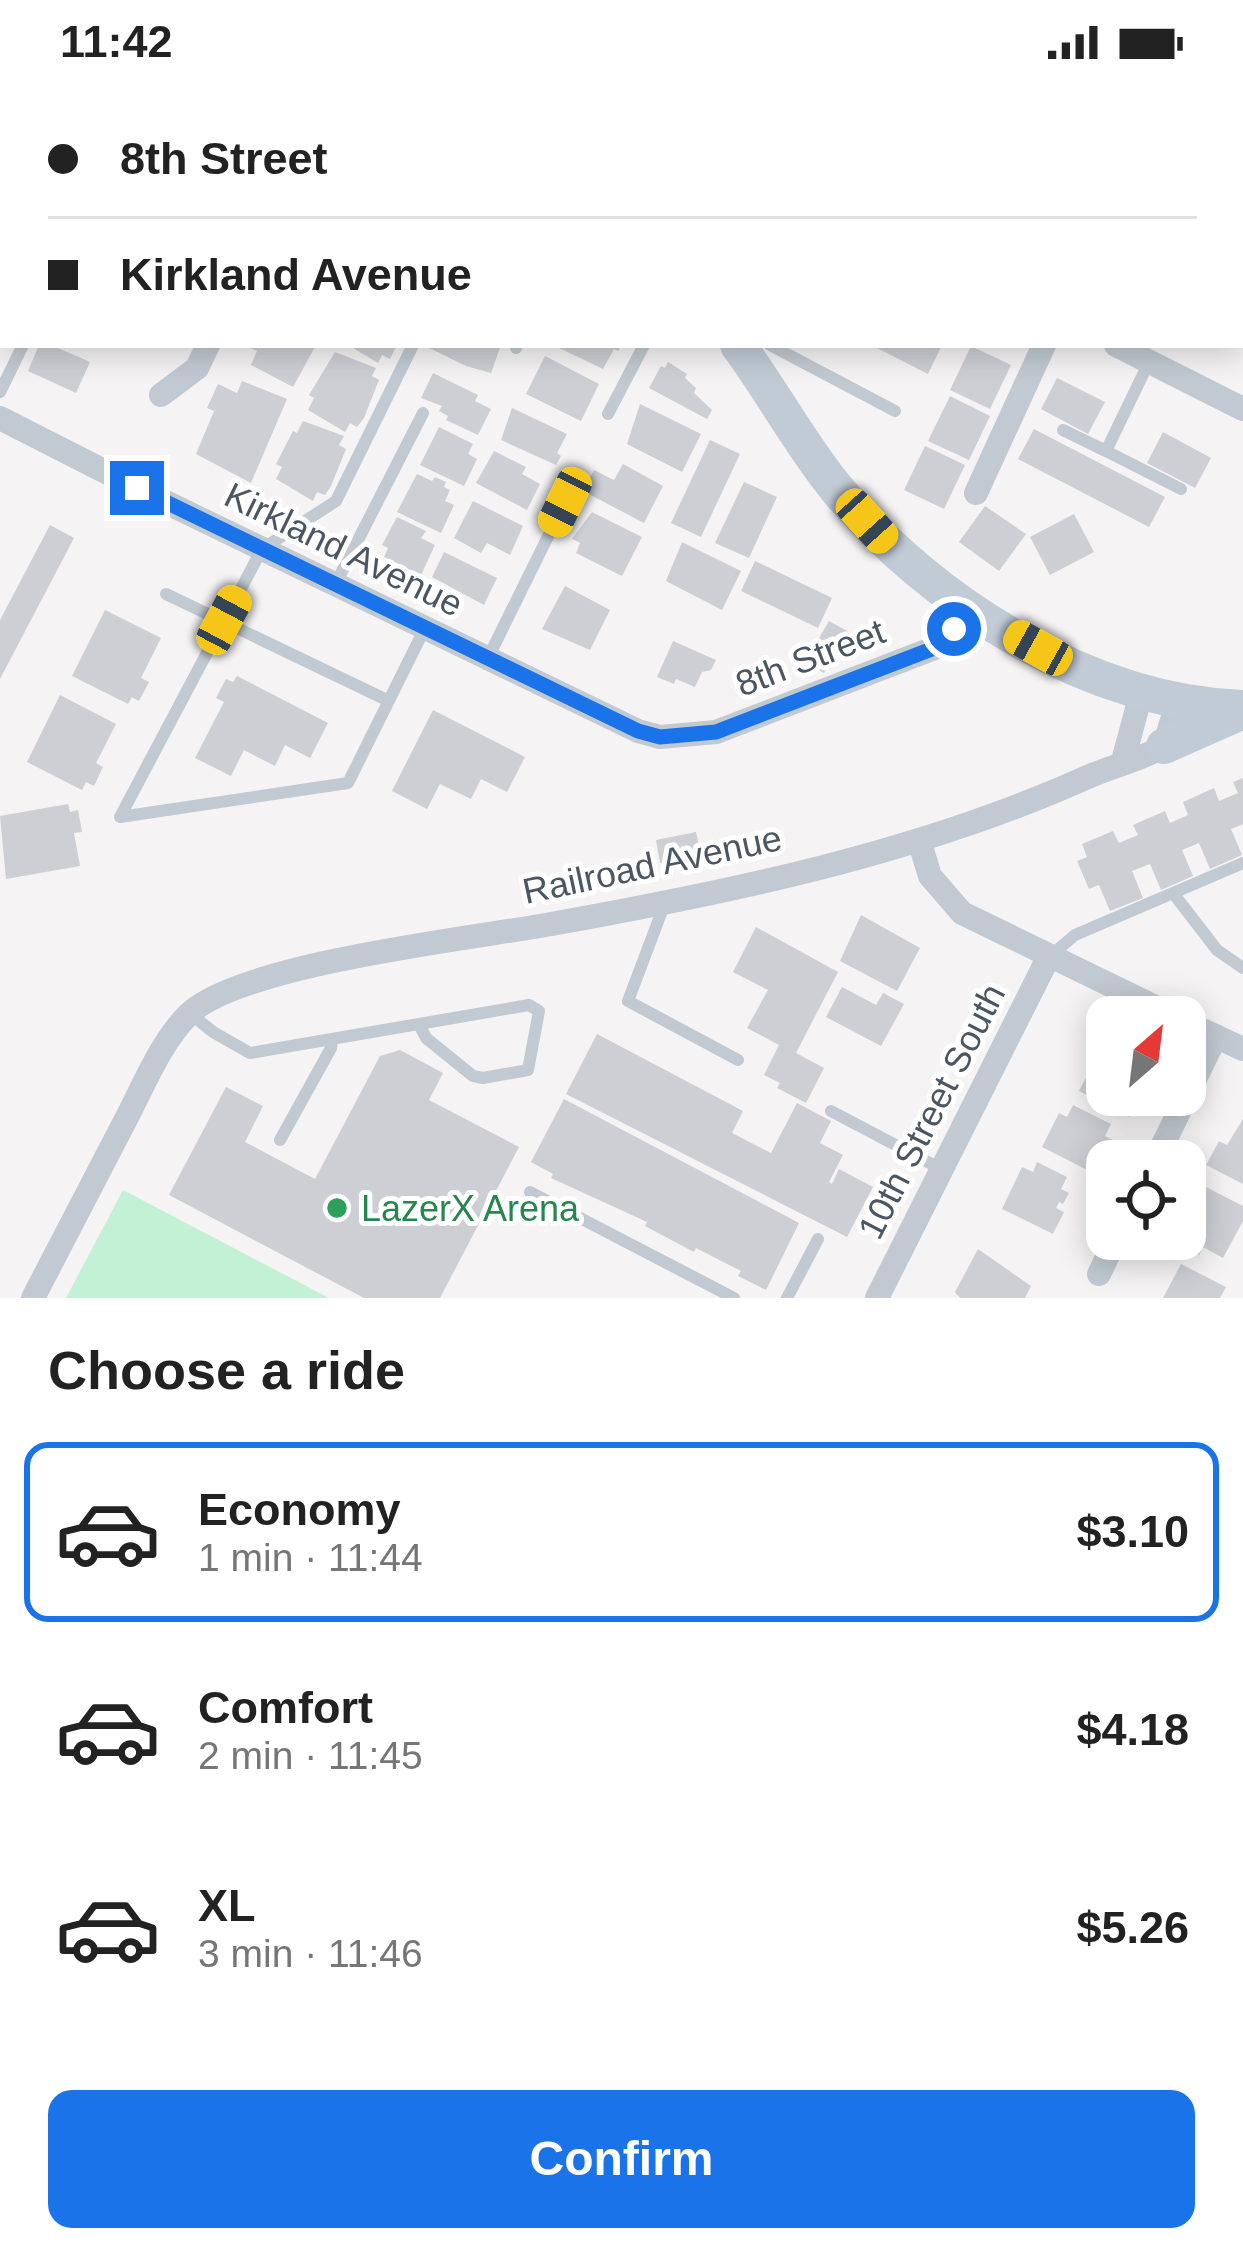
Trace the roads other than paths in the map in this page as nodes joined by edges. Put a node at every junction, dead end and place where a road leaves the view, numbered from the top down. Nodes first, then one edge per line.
1 (22, 348) edge
2 (207, 348) edge
3 (412, 348) edge
4 (642, 348) edge
5 (740, 348) edge
6 (776, 348) edge
7 (1043, 348) edge
8 (1123, 348) edge
9 (1149, 362) junction
10 (0, 392) edge
11 (161, 395) dead end
12 (1243, 409) edge
13 (895, 411) dead end
14 (423, 413) dead end
15 (608, 414) dead end
16 (0, 418) edge
17 (1063, 430) dead end
18 (1106, 451) junction
19 (1181, 489) dead end
20 (976, 493) dead end
21 (565, 502) dead end
22 (262, 549) junction
23 (335, 584) junction
24 (166, 594) dead end
25 (971, 612) junction
26 (224, 620) junction
27 (424, 628) junction
28 (488, 658) junction
29 (1142, 690) junction
30 (388, 701) junction
31 (1178, 701) junction
32 (1243, 710) edge
33 (660, 737) joint
34 (1164, 746) junction
35 (1123, 761) junction
36 (919, 841) junction
37 (1243, 863) edge
38 (1174, 893) junction
39 (666, 902) junction
40 (1049, 956) junction
41 (1243, 968) edge
42 (1132, 996) edge
43 (190, 1013) junction
44 (419, 1024) junction
45 (1206, 1031) edge
46 (1216, 1036) junction
47 (332, 1039) junction
48 (1243, 1049) edge
49 (738, 1060) dead end
50 (831, 1112) dead end
51 (280, 1140) dead end
52 (1165, 1140) edge
53 (942, 1170) junction
54 (530, 1192) dead end
55 (818, 1239) dead end
56 (1106, 1260) edge
57 (1099, 1274) dead end
58 (33, 1298) edge
59 (734, 1298) edge
60 (787, 1298) edge
61 (877, 1298) edge

1 - 10 lane
2 - 11 street
3 - 22 lane
4 - 15 lane
5 - 25 main road
6 - 13 lane
7 - 20 street
8 - 9 street
9 - 12 street
9 - 18 lane
14 - 23 lane
16 - 22 street, Kirkland Avenue
17 - 18 lane
18 - 19 lane
21 - 28 lane
22 - 23 street, Kirkland Avenue
22 - 26 lane
23 - 27 street, Kirkland Avenue
24 - 26 lane
25 - 29 main road
25 - 33 street, 8th Street
26 - 30 lane
26 - 30 lane
27 - 28 street, Kirkland Avenue
27 - 30 lane
28 - 33 street, Kirkland Avenue
29 - 31 main road
29 - 35 street
31 - 32 main road
31 - 34 street
32 - 34 main road
34 - 35 street, Railroad Avenue
35 - 36 street, Railroad Avenue
36 - 39 street, Railroad Avenue
36 - 40 street
37 - 38 lane
38 - 40 lane
38 - 41 lane
39 - 43 street, Railroad Avenue
39 - 49 lane
40 - 42 street
40 - 53 street, 10th Street South
43 - 47 lane
43 - 58 street
44 - 44 lane
44 - 47 lane
45 - 46 street
46 - 48 street
46 - 52 street
47 - 51 lane
50 - 53 lane
53 - 61 street, 10th Street South
54 - 59 lane
55 - 60 lane
56 - 57 street

